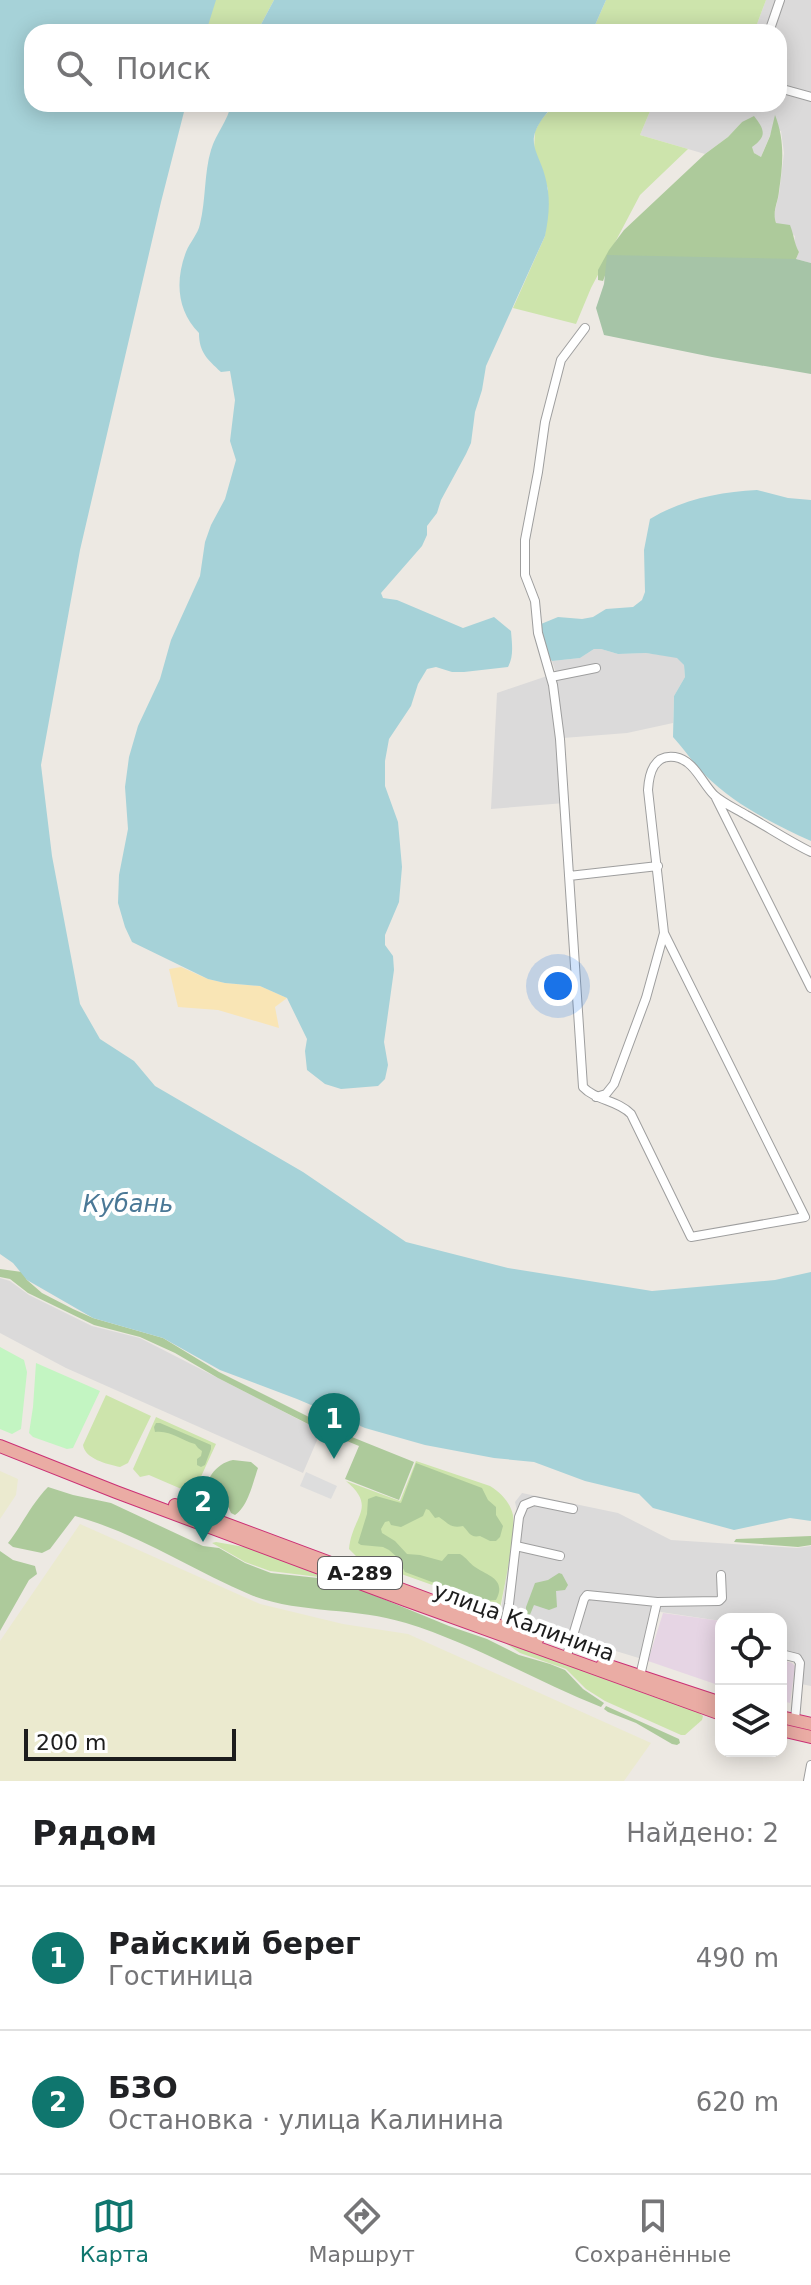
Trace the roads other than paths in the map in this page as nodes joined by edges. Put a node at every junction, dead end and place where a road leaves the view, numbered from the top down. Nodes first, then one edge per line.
1 (780, 0) edge
2 (772, 24) edge
3 (787, 90) edge
4 (811, 97) edge
5 (585, 328) dead end
6 (596, 668) dead end
7 (551, 677) junction
8 (716, 797) junction
9 (811, 852) edge
10 (658, 866) junction
11 (569, 876) junction
12 (664, 933) junction
13 (811, 988) edge
14 (596, 1097) junction
15 (808, 1215) edge
16 (0, 1438) edge
17 (0, 1446) edge
18 (573, 1509) dead end
19 (516, 1546) junction
20 (560, 1556) dead end
21 (721, 1575) dead end
22 (657, 1602) junction
23 (504, 1627) junction
24 (568, 1652) junction
25 (787, 1656) edge
26 (640, 1676) junction
27 (715, 1701) edge
28 (715, 1712) edge
29 (787, 1718) edge
30 (795, 1720) junction
31 (811, 1724) edge
32 (787, 1731) edge
33 (811, 1737) edge
34 (811, 1765) edge
35 (808, 1781) edge

1 - 2 street
3 - 4 street
5 - 7 street
6 - 7 street
7 - 11 street
8 - 9 street
8 - 10 street
8 - 13 street
10 - 11 street
10 - 12 street
11 - 14 street
12 - 14 street
12 - 15 street
14 - 15 street
16 - 23 highway, улица Калинина / А-289
17 - 28 highway, улица Калинина / А-289
18 - 19 street
19 - 20 street
19 - 23 street
21 - 22 street
22 - 24 street
22 - 26 street
23 - 24 highway, улица Калинина / А-289
24 - 26 highway, улица Калинина / А-289
25 - 30 street
26 - 27 highway, улица Калинина / А-289
29 - 30 highway
30 - 31 highway
32 - 33 highway
34 - 35 street

